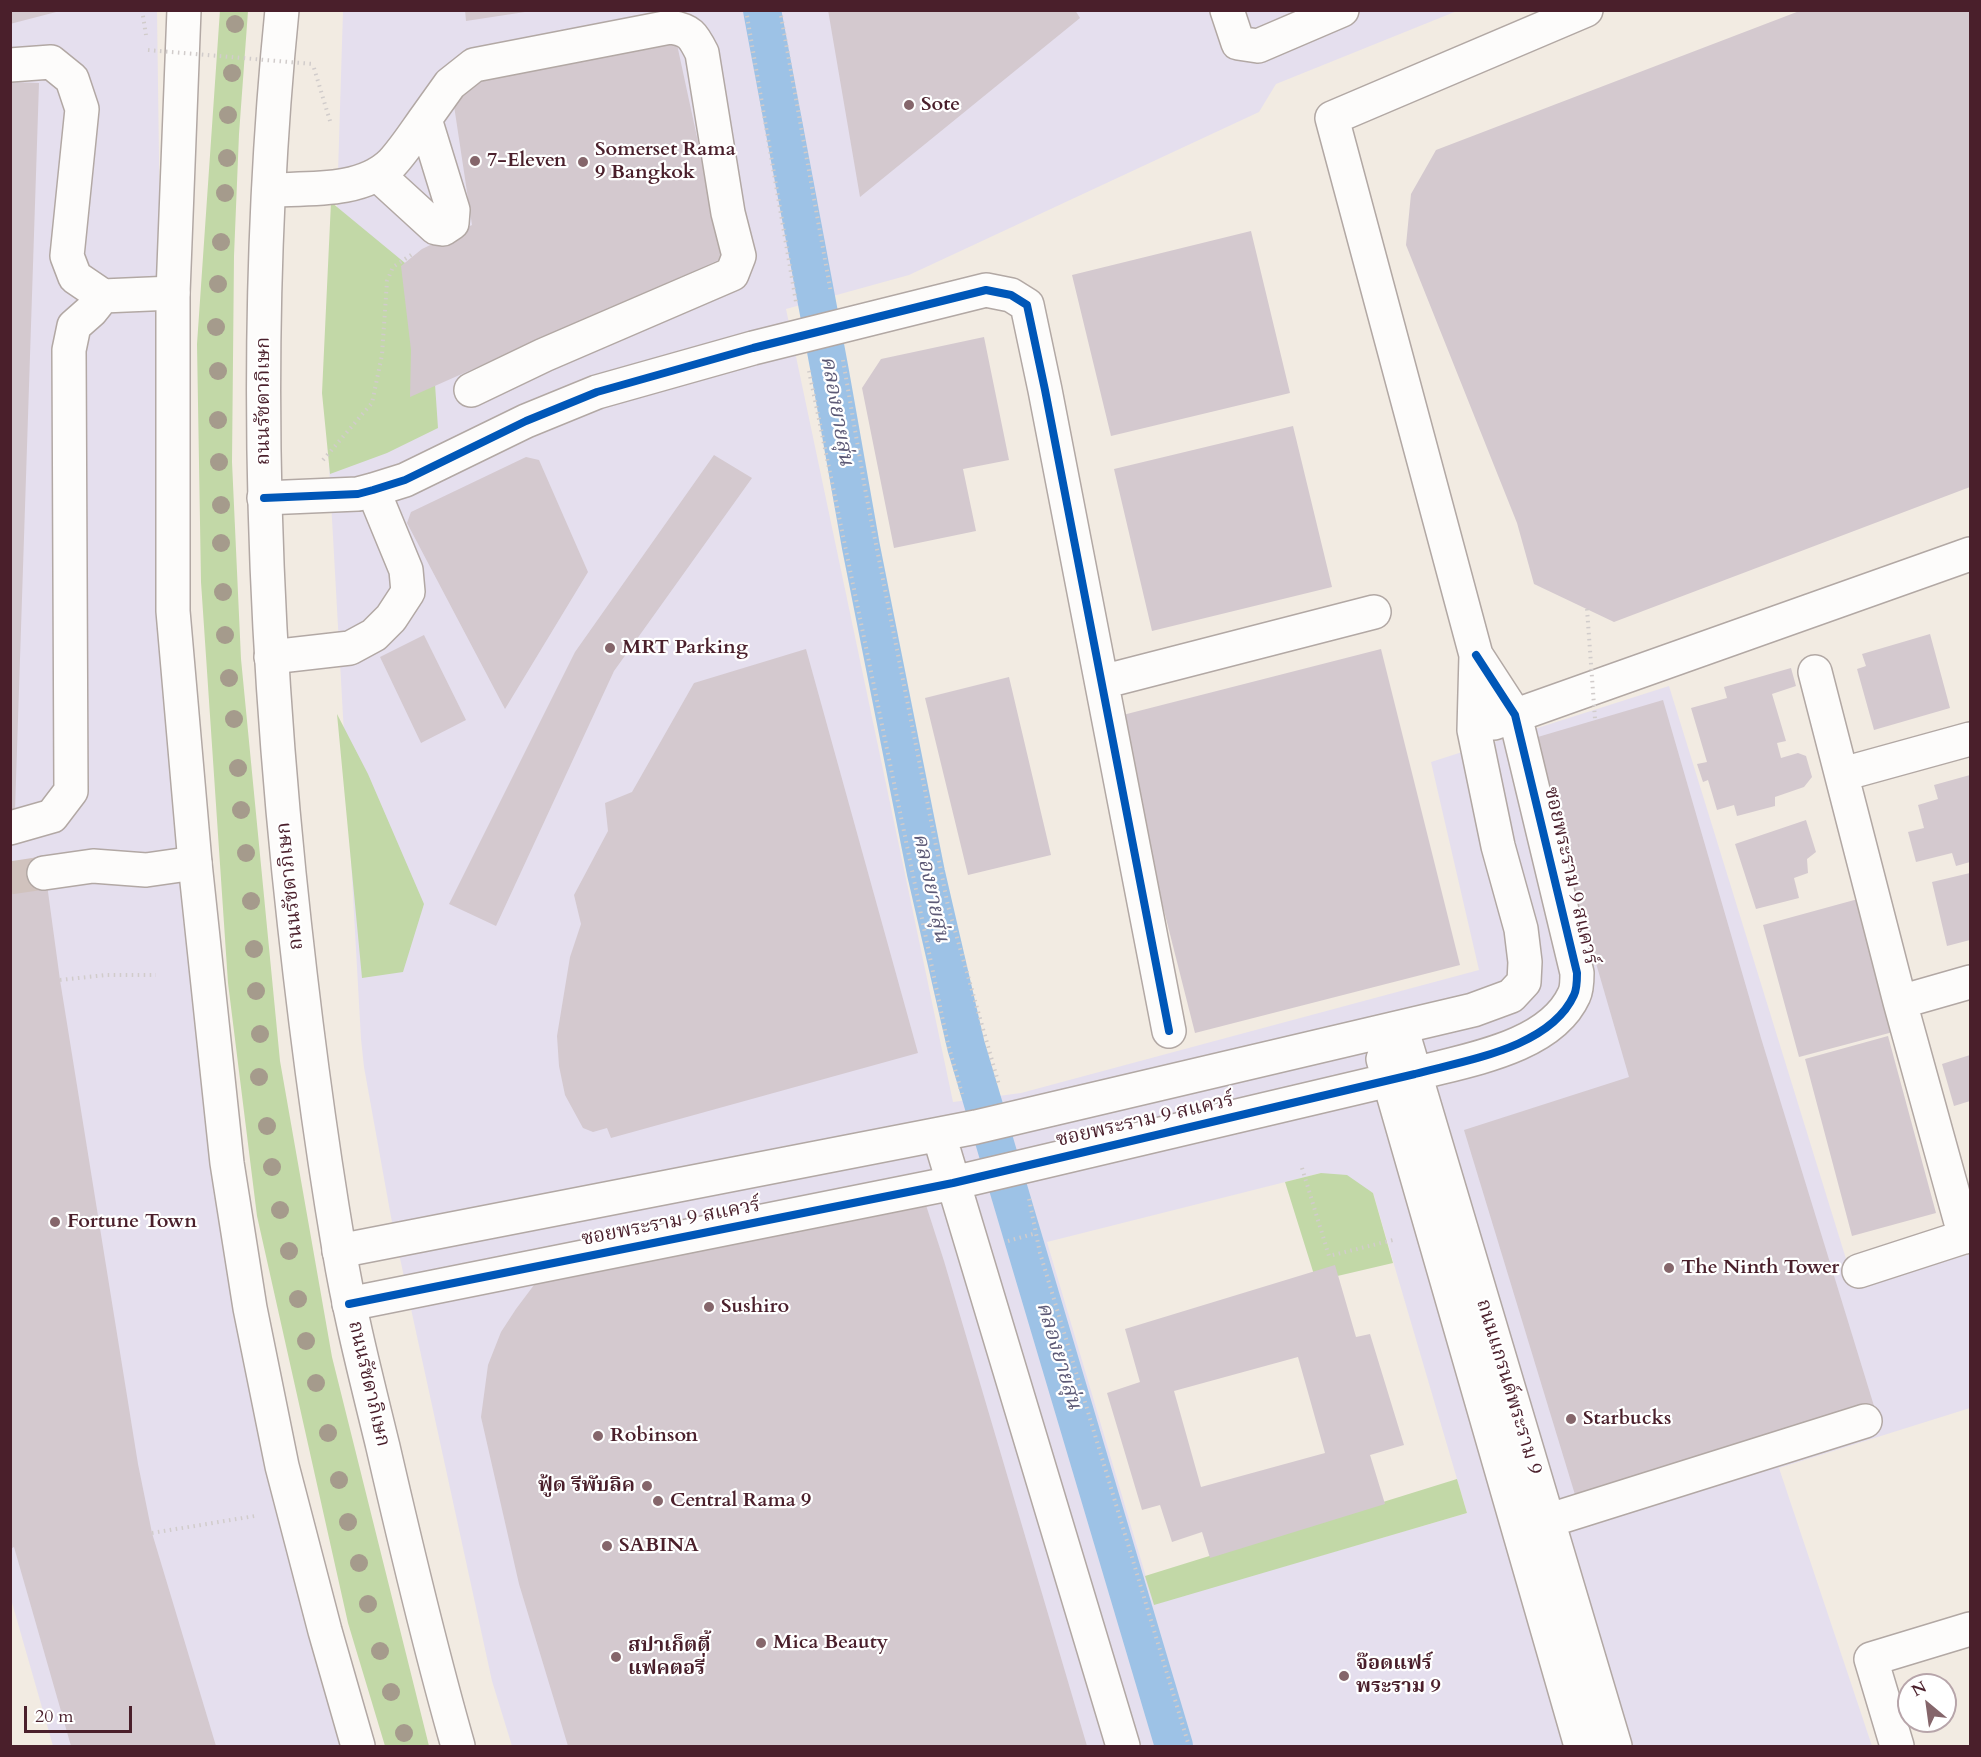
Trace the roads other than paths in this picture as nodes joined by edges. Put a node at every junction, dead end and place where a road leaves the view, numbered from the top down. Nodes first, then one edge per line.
1 (184, 10) edge
2 (282, 10) edge
3 (1227, 10) edge
4 (1342, 10) edge
5 (1586, 10) edge
6 (10, 65) edge
7 (425, 119) junction
8 (377, 174) junction
9 (268, 190) junction
10 (173, 293) junction
11 (103, 296) junction
12 (471, 390) dead end
13 (373, 490) junction
14 (264, 498) junction
15 (1971, 554) edge
16 (1374, 612) dead end
17 (1476, 655) junction
18 (271, 657) junction
19 (1815, 672) dead end
20 (1102, 682) junction
21 (1515, 715) junction
22 (1474, 730) junction
23 (1971, 739) edge
24 (1843, 774) junction
25 (10, 828) edge
26 (195, 863) junction
27 (44, 873) tunnel mouth
28 (1971, 982) edge
29 (1900, 1002) junction
30 (1388, 1030) junction
31 (1169, 1031) dead end
32 (1402, 1077) junction
33 (939, 1135) junction
34 (953, 1183) junction
35 (520, 1216) junction
36 (1968, 1236) edge
37 (339, 1251) junction
38 (530, 1267) junction
39 (1859, 1271) dead end
40 (349, 1304) junction
41 (1865, 1421) dead end
42 (1533, 1526) junction
43 (1971, 1629) edge
44 (358, 1746) edge
45 (458, 1746) edge
46 (1123, 1746) edge
47 (1581, 1746) edge
48 (1615, 1746) edge
49 (1897, 1746) edge

1 - 10 street
2 - 9 street, ถนนรัชดาภิเษก
3 - 4 street
5 - 17 street
6 - 11 street
7 - 8 street
7 - 8 street
7 - 12 street
8 - 9 street
9 - 14 street, ถนนรัชดาภิเษก
10 - 11 street
10 - 26 street
11 - 25 street
13 - 14 street
13 - 18 street
13 - 20 street
14 - 18 street, ถนนรัชดาภิเษก
15 - 21 street
16 - 20 street
17 - 21 street, ซอยพระราม 9 สแควร์
17 - 22 street, ซอยพระราม 9 สแควร์
18 - 37 street, ถนนรัชดาภิเษก
19 - 24 street
20 - 31 street
21 - 22 street
21 - 32 street, ซอยพระราม 9 สแควร์
22 - 30 street, ซอยพระราม 9 สแควร์
23 - 24 street
24 - 29 street
26 - 27 street
26 - 44 street
28 - 29 street
29 - 36 street
30 - 32 street, ถนนแกรนด์พระราม 9
30 - 33 street, ซอยพระราม 9 สแควร์
32 - 34 street, ซอยพระราม 9 สแควร์
32 - 42 street, ถนนแกรนด์พระราม 9
33 - 34 street
33 - 35 street, ซอยพระราม 9 สแควร์
34 - 38 street, ซอยพระราม 9 สแควร์
34 - 46 street
35 - 37 street, ซอยพระราม 9 สแควร์
35 - 38 street
36 - 39 street
37 - 40 street, ถนนรัชดาภิเษก
38 - 40 street, ซอยพระราม 9 สแควร์
40 - 45 street, ถนนรัชดาภิเษก
41 - 42 street
42 - 47 street, ถนนแกรนด์พระราม 9
42 - 48 street, ถนนแกรนด์พระราม 9
43 - 49 street

